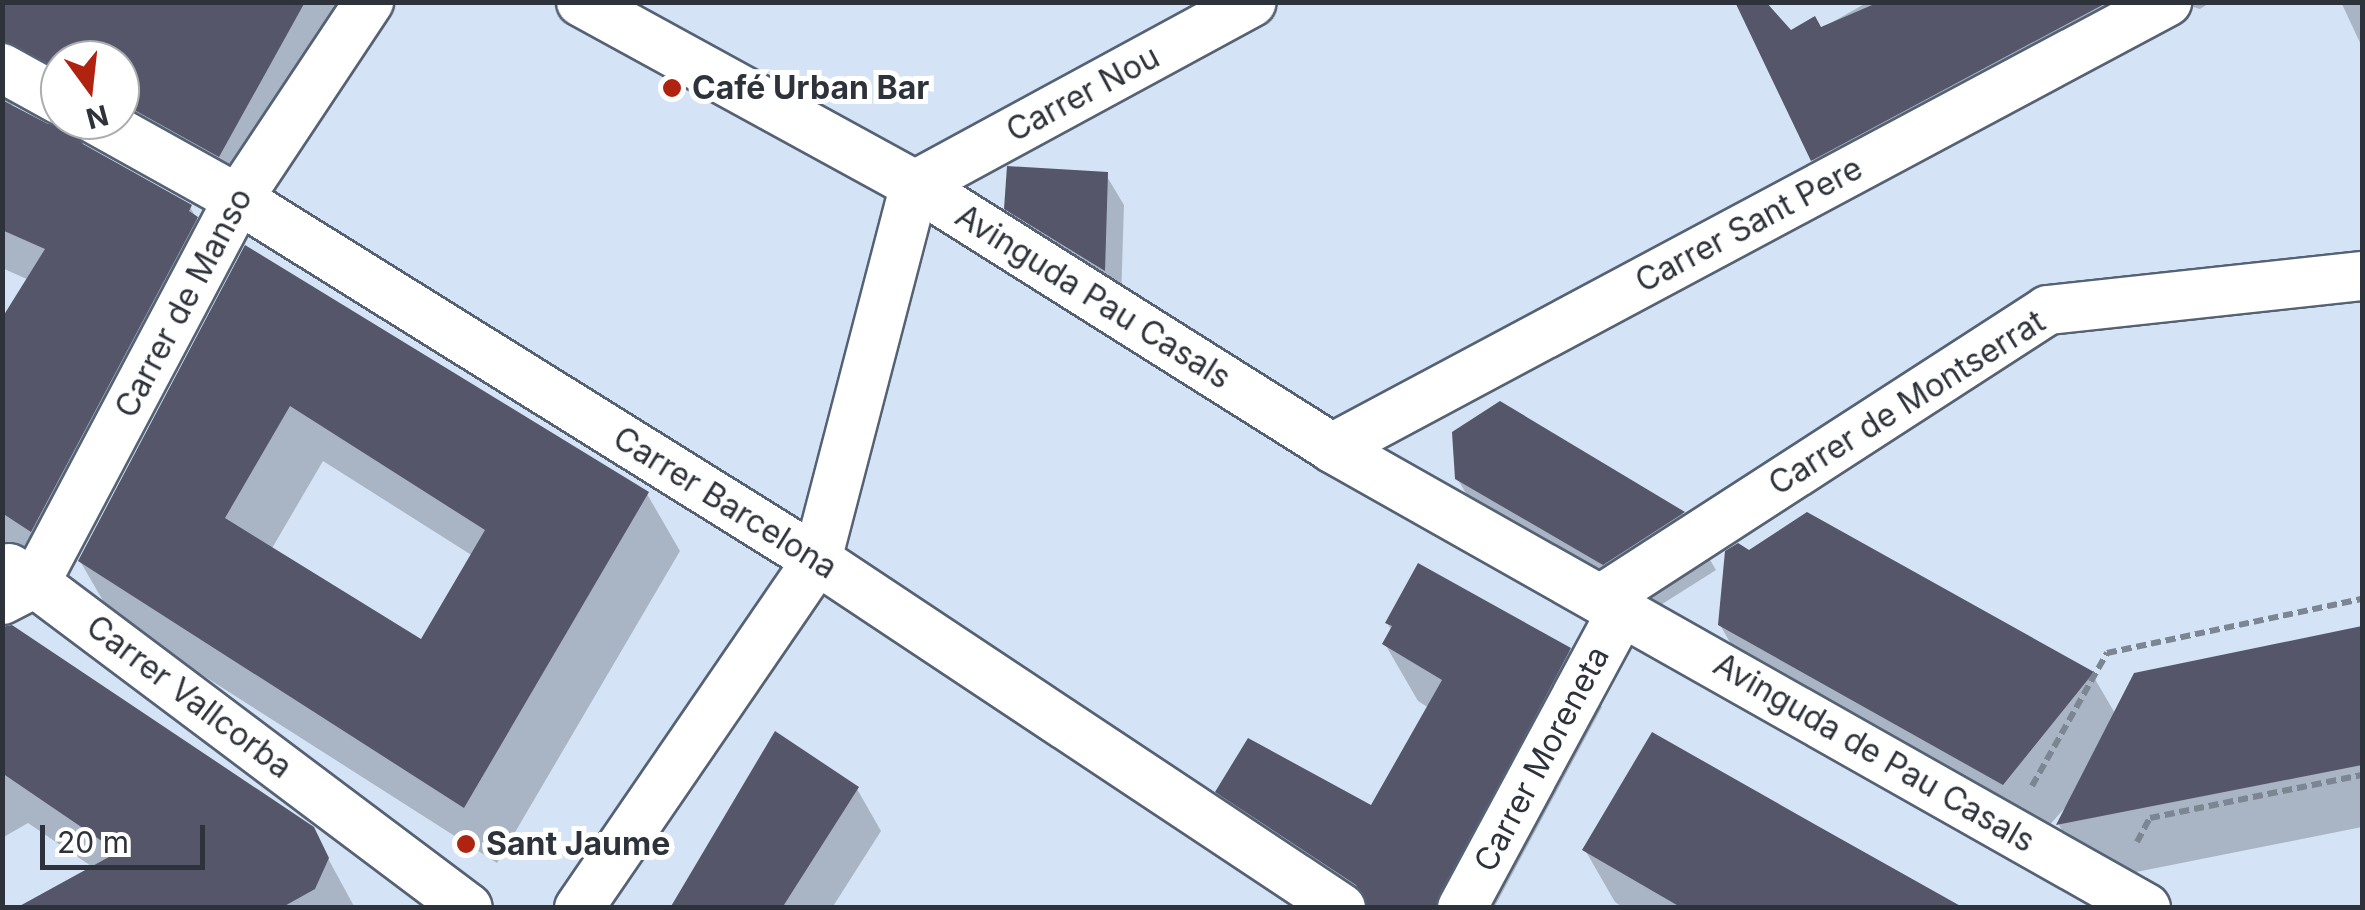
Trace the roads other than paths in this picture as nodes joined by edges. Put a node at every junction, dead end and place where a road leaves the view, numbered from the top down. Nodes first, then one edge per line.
1 (370, 2) edge
2 (580, 2) edge
3 (1252, 2) edge
4 (2167, 2) edge
5 (2, 68) edge
6 (40, 89) edge
7 (132, 140) edge
8 (916, 184) junction
9 (238, 199) junction
10 (2362, 276) edge
11 (1332, 448) junction
12 (817, 560) junction
13 (13, 582) edge
14 (1611, 605) junction
15 (2129, 898) edge
16 (449, 903) edge
17 (579, 908) edge
18 (1341, 908) edge
19 (1462, 908) edge

1 - 9 street, Carrer de Manso
2 - 8 street, Avinguda Pau Casals
3 - 8 street, Carrer Nou
4 - 11 street, Carrer Sant Pere
5 - 6 street
7 - 9 street, Carrer Barcelona
8 - 11 street, Avinguda Pau Casals
8 - 12 street
9 - 12 street, Carrer Barcelona
9 - 13 street, Carrer de Manso
10 - 14 street, Carrer de Montserrat
11 - 14 street, Avinguda Pau Casals
12 - 17 street
12 - 18 street, Carrer Barcelona
13 - 16 street, Carrer Vallcorba
14 - 15 street, Avinguda de Pau Casals
14 - 19 street, Carrer Moreneta

